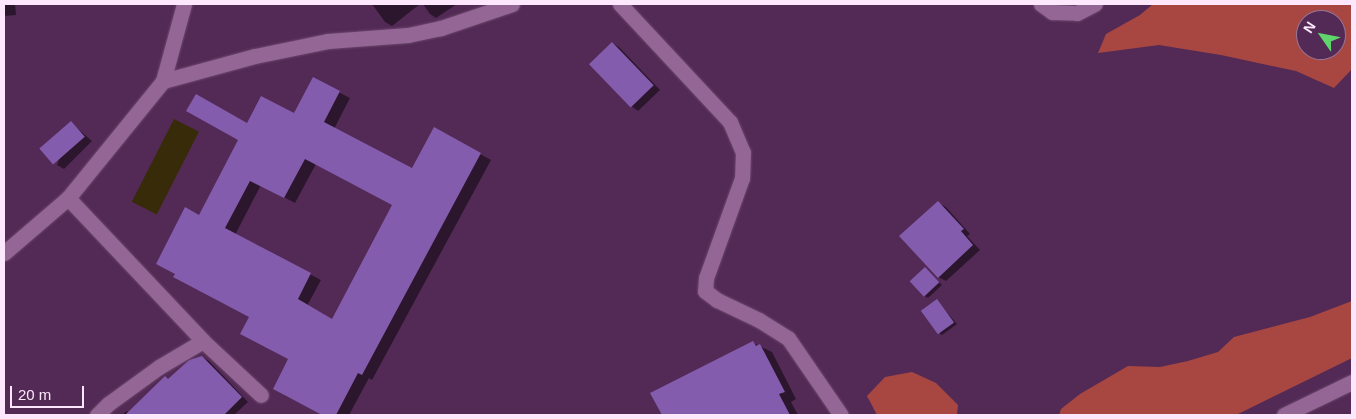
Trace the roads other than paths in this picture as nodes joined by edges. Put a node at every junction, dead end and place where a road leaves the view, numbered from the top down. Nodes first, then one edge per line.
1 (184, 4) edge
2 (512, 4) edge
3 (620, 4) edge
4 (1041, 4) edge
5 (1095, 4) edge
6 (163, 82) junction
7 (68, 198) junction
8 (4, 253) edge
9 (203, 341) junction
10 (1352, 382) edge
11 (261, 395) dead end
12 (97, 415) edge
13 (841, 415) edge
14 (1284, 415) edge

1 - 6 street
2 - 6 street
3 - 13 street
4 - 5 street
6 - 7 street
7 - 8 street
7 - 9 street
9 - 11 street
9 - 12 street
10 - 14 street

